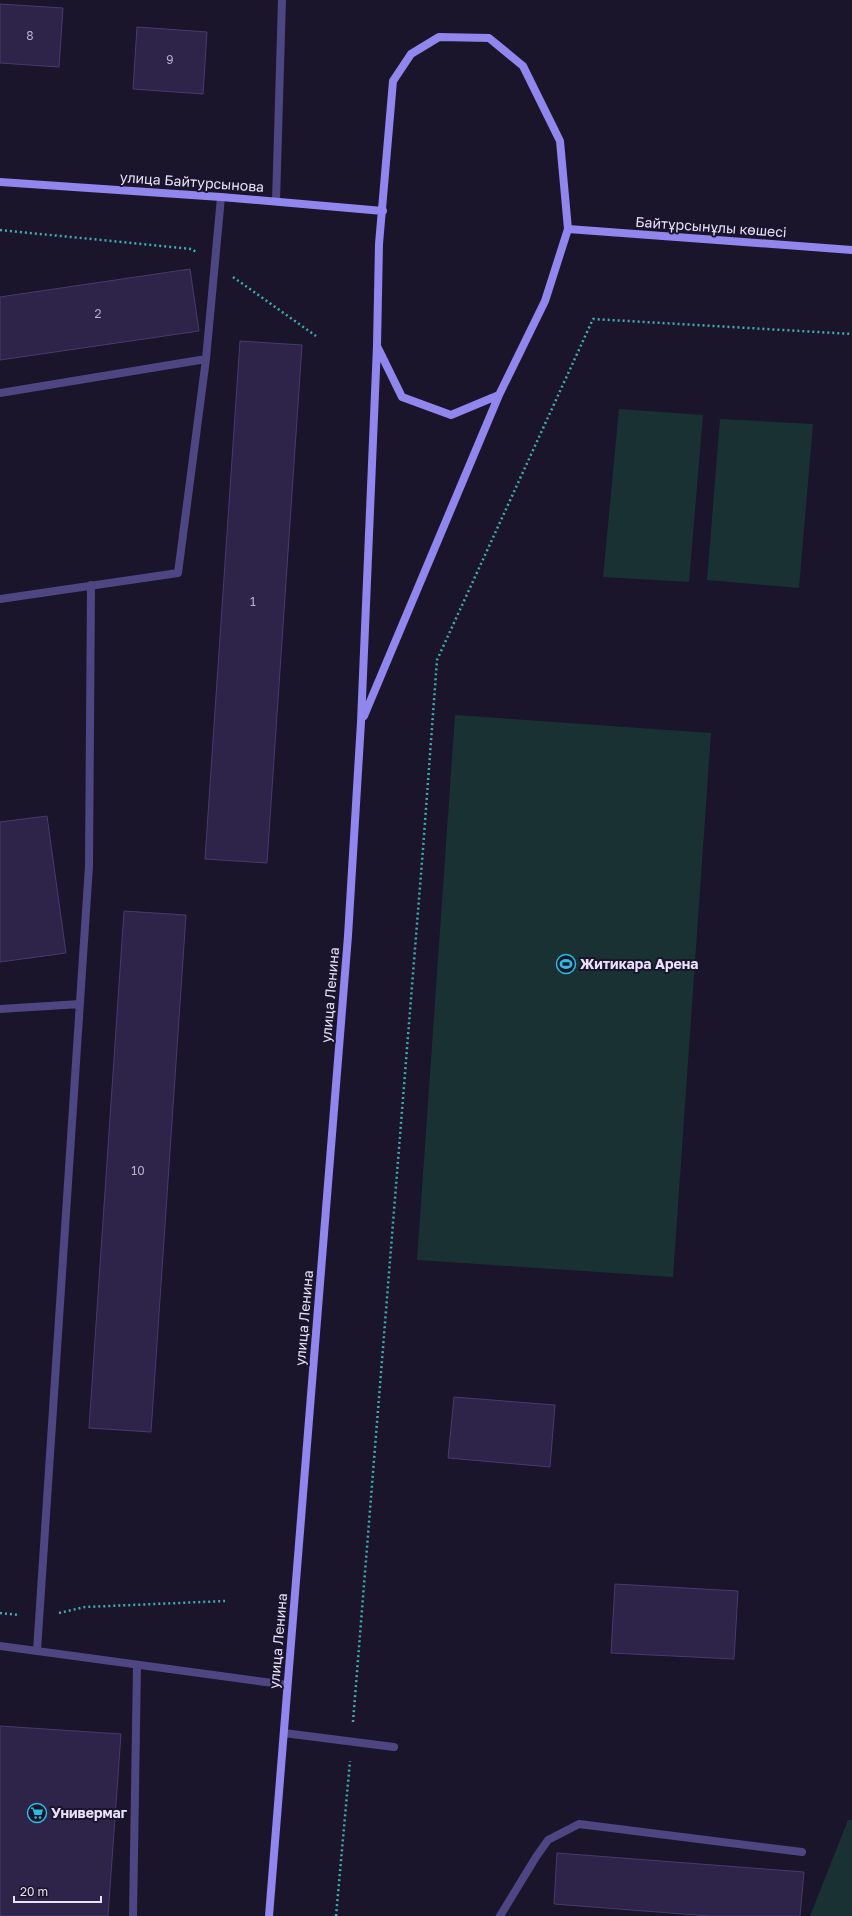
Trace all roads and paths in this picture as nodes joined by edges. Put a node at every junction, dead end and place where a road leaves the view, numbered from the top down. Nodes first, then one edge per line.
1 (282, 0) edge
2 (0, 182) edge
3 (221, 197) junction
4 (276, 201) junction
5 (382, 211) junction
6 (568, 229) junction
7 (0, 230) edge
8 (852, 250) edge
9 (214, 265) junction
10 (852, 334) edge
11 (316, 336) dead end
12 (377, 346) junction
13 (206, 359) junction
14 (0, 393) edge
15 (499, 395) junction
16 (91, 585) junction
17 (0, 598) edge
18 (361, 722) junction
19 (80, 1004) junction
20 (0, 1009) edge
21 (225, 1601) dead end
22 (0, 1613) edge
23 (40, 1618) junction
24 (0, 1646) edge
25 (37, 1651) junction
26 (138, 1665) junction
27 (287, 1685) junction
28 (284, 1733) junction
29 (352, 1741) junction
30 (394, 1747) dead end
31 (802, 1852) dead end
32 (133, 1916) edge
33 (268, 1916) edge
34 (336, 1916) edge
35 (500, 1916) edge

1 - 4 lane
2 - 3 street, улица Байтурсынова
3 - 4 street, улица Байтурсынова
3 - 9 lane
4 - 5 street, улица Байтурсынова
5 - 6 street, улица Ленина
5 - 12 street, улица Ленина
6 - 8 street, Байтұрсынұлы көшесі
6 - 15 street
7 - 9 path
9 - 11 path
9 - 13 lane
10 - 29 path
12 - 15 street
12 - 18 street, улица Ленина
13 - 14 lane
13 - 16 lane
15 - 18 street
16 - 17 lane
16 - 19 lane
18 - 27 street, улица Ленина
19 - 20 lane
19 - 23 lane
21 - 23 path
22 - 23 path
23 - 25 lane
24 - 25 lane
25 - 26 lane
26 - 27 lane
26 - 32 lane
27 - 28 street, улица Ленина
28 - 29 lane
28 - 33 street, улица Ленина
29 - 30 lane
29 - 34 path
31 - 35 lane

